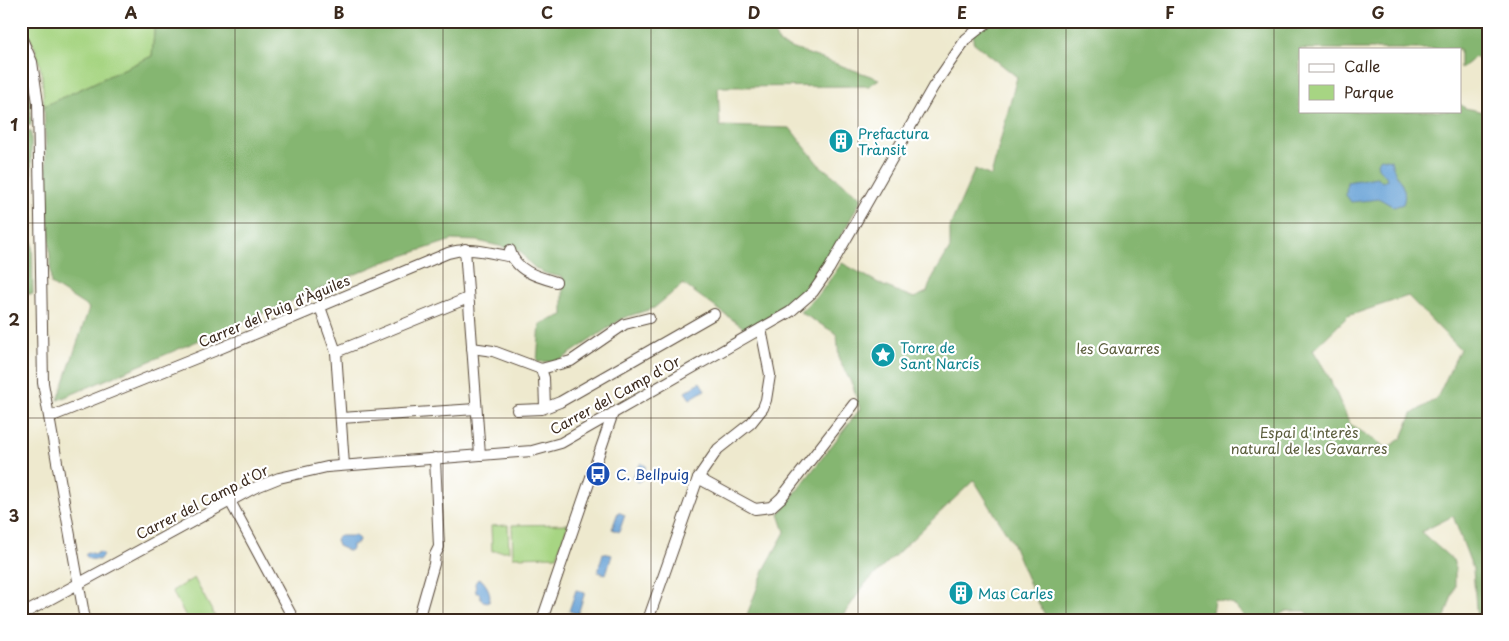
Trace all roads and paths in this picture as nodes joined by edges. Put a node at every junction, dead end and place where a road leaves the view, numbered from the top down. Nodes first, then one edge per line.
1 (989, 21) edge
2 (21, 37) edge
3 (465, 249) junction
4 (556, 282) dead end
5 (468, 298) junction
6 (320, 307) junction
7 (714, 314) dead end
8 (649, 318) dead end
9 (761, 329) junction
10 (472, 348) junction
11 (336, 352) junction
12 (541, 369) junction
13 (854, 404) dead end
14 (545, 407) junction
15 (476, 408) junction
16 (517, 410) dead end
17 (613, 413) junction
18 (50, 417) junction
19 (341, 418) junction
20 (480, 455) junction
21 (435, 458) junction
22 (344, 465) junction
23 (698, 478) junction
24 (230, 501) junction
25 (80, 583) junction
26 (21, 615) edge
27 (85, 620) edge
28 (294, 620) edge
29 (418, 620) edge
30 (542, 620) edge
31 (648, 620) edge

1 - 9 street, Carrer del Camp d'Or
2 - 18 street
3 - 4 street, Carrer del Puig d'Àguiles
3 - 5 street
3 - 6 street, Carrer del Puig d'Àguiles
5 - 10 street
5 - 11 street
6 - 11 street
6 - 18 street, Carrer del Puig d'Àguiles
7 - 14 street
8 - 12 street
9 - 17 street, Carrer del Camp d'Or
9 - 23 street
10 - 12 street
10 - 15 street
11 - 19 street
12 - 14 street
13 - 23 street
14 - 16 street
15 - 19 street
15 - 20 street
17 - 20 street, Carrer del Camp d'Or
17 - 30 street
18 - 25 street
19 - 22 street
20 - 21 street, Carrer del Camp d'Or
21 - 22 street, Carrer del Camp d'Or
21 - 29 street
22 - 24 street, Carrer del Camp d'Or
23 - 31 street
24 - 25 street, Carrer del Camp d'Or
24 - 28 street
25 - 26 street, Carrer del Camp d'Or
25 - 27 street

